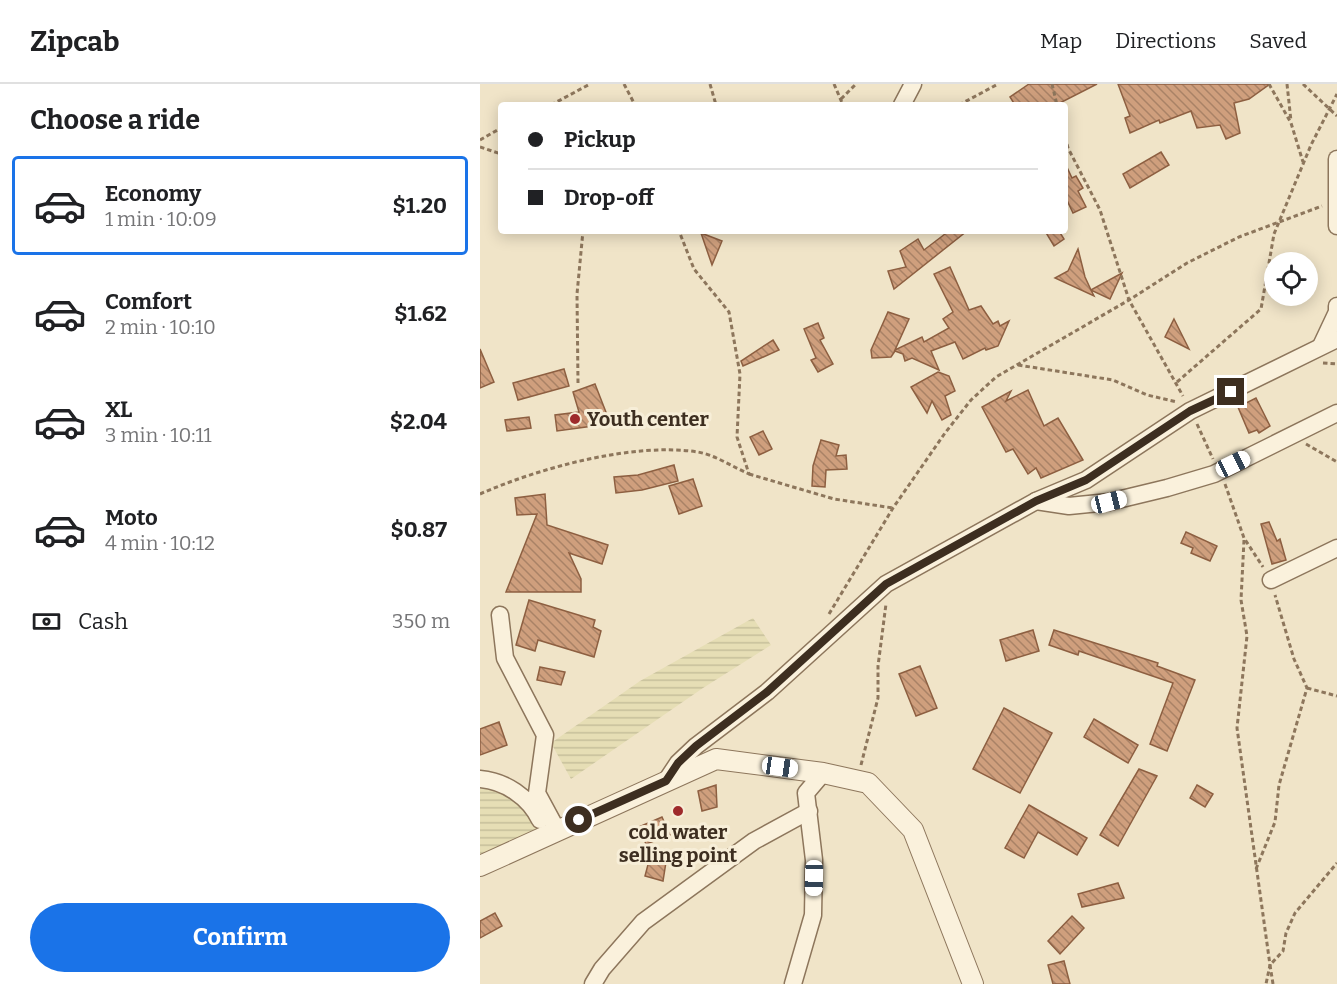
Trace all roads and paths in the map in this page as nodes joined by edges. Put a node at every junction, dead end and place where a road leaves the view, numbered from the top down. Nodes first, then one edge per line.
1 (590, 84) edge
2 (624, 84) edge
3 (710, 84) edge
4 (834, 84) edge
5 (856, 84) edge
6 (913, 84) edge
7 (998, 84) edge
8 (1052, 84) edge
9 (1269, 84) edge
10 (1287, 84) edge
11 (1303, 84) edge
12 (1337, 94) edge
13 (841, 99) junction
14 (557, 102) edge
15 (633, 102) edge
16 (715, 102) edge
17 (842, 102) edge
18 (904, 102) edge
19 (965, 102) edge
20 (1056, 102) edge
21 (1330, 109) junction
22 (1337, 116) edge
23 (1291, 123) junction
24 (498, 130) edge
25 (480, 140) edge
26 (480, 147) edge
27 (1068, 148) edge
28 (498, 153) edge
29 (1337, 159) edge
30 (1304, 164) junction
31 (1336, 201) edge
32 (1279, 222) junction
33 (1337, 226) edge
34 (583, 234) edge
35 (680, 234) edge
36 (1129, 300) junction
37 (1337, 306) edge
38 (1337, 339) edge
39 (1321, 346) junction
40 (1017, 364) junction
41 (1177, 382) junction
42 (578, 383) dead end
43 (1190, 411) junction
44 (1337, 413) edge
45 (1292, 435) junction
46 (1214, 460) dead end
47 (1337, 462) edge
48 (749, 474) junction
49 (1223, 479) dead end
50 (480, 494) edge
51 (1036, 501) junction
52 (893, 508) junction
53 (1244, 538) junction
54 (1337, 548) edge
55 (1271, 580) junction
56 (886, 584) junction
57 (500, 615) dead end
58 (825, 620) dead end
59 (1307, 688) junction
60 (1337, 696) edge
61 (823, 773) junction
62 (480, 779) edge
63 (666, 781) junction
64 (857, 781) junction
65 (808, 811) junction
66 (552, 832) junction
67 (1337, 863) edge
68 (480, 866) edge
69 (1256, 870) junction
70 (1270, 965) junction
71 (593, 984) edge
72 (793, 984) edge
73 (973, 984) edge
74 (1266, 984) edge
75 (1273, 984) edge

1 - 14 path
2 - 15 path
3 - 16 path
4 - 13 path
5 - 13 path
6 - 18 street
7 - 19 path
8 - 20 path
9 - 23 path
10 - 23 path
11 - 21 path
12 - 21 path
13 - 17 path
21 - 22 path
21 - 30 path
23 - 30 path
24 - 25 path
26 - 28 path
27 - 36 path
29 - 31 street
30 - 32 path
31 - 32 path
31 - 33 street
32 - 36 path
32 - 41 path
34 - 42 path
35 - 48 path
36 - 40 path
36 - 41 path
37 - 39 street
38 - 39 street
39 - 43 street
40 - 43 path
40 - 52 path
41 - 43 path
43 - 46 path
43 - 51 street
44 - 45 street
45 - 47 path
45 - 51 street
48 - 50 path
48 - 52 path
49 - 53 path
51 - 56 street
52 - 58 path
53 - 55 path
53 - 69 path
54 - 55 street
55 - 59 path
56 - 63 street
56 - 64 path
57 - 66 street
59 - 60 path
59 - 69 path
61 - 63 street
61 - 64 street
61 - 65 street
62 - 66 street
63 - 66 street
64 - 73 street
65 - 71 street
65 - 72 street
66 - 68 street
67 - 70 path
69 - 70 path
70 - 74 path
70 - 75 path

